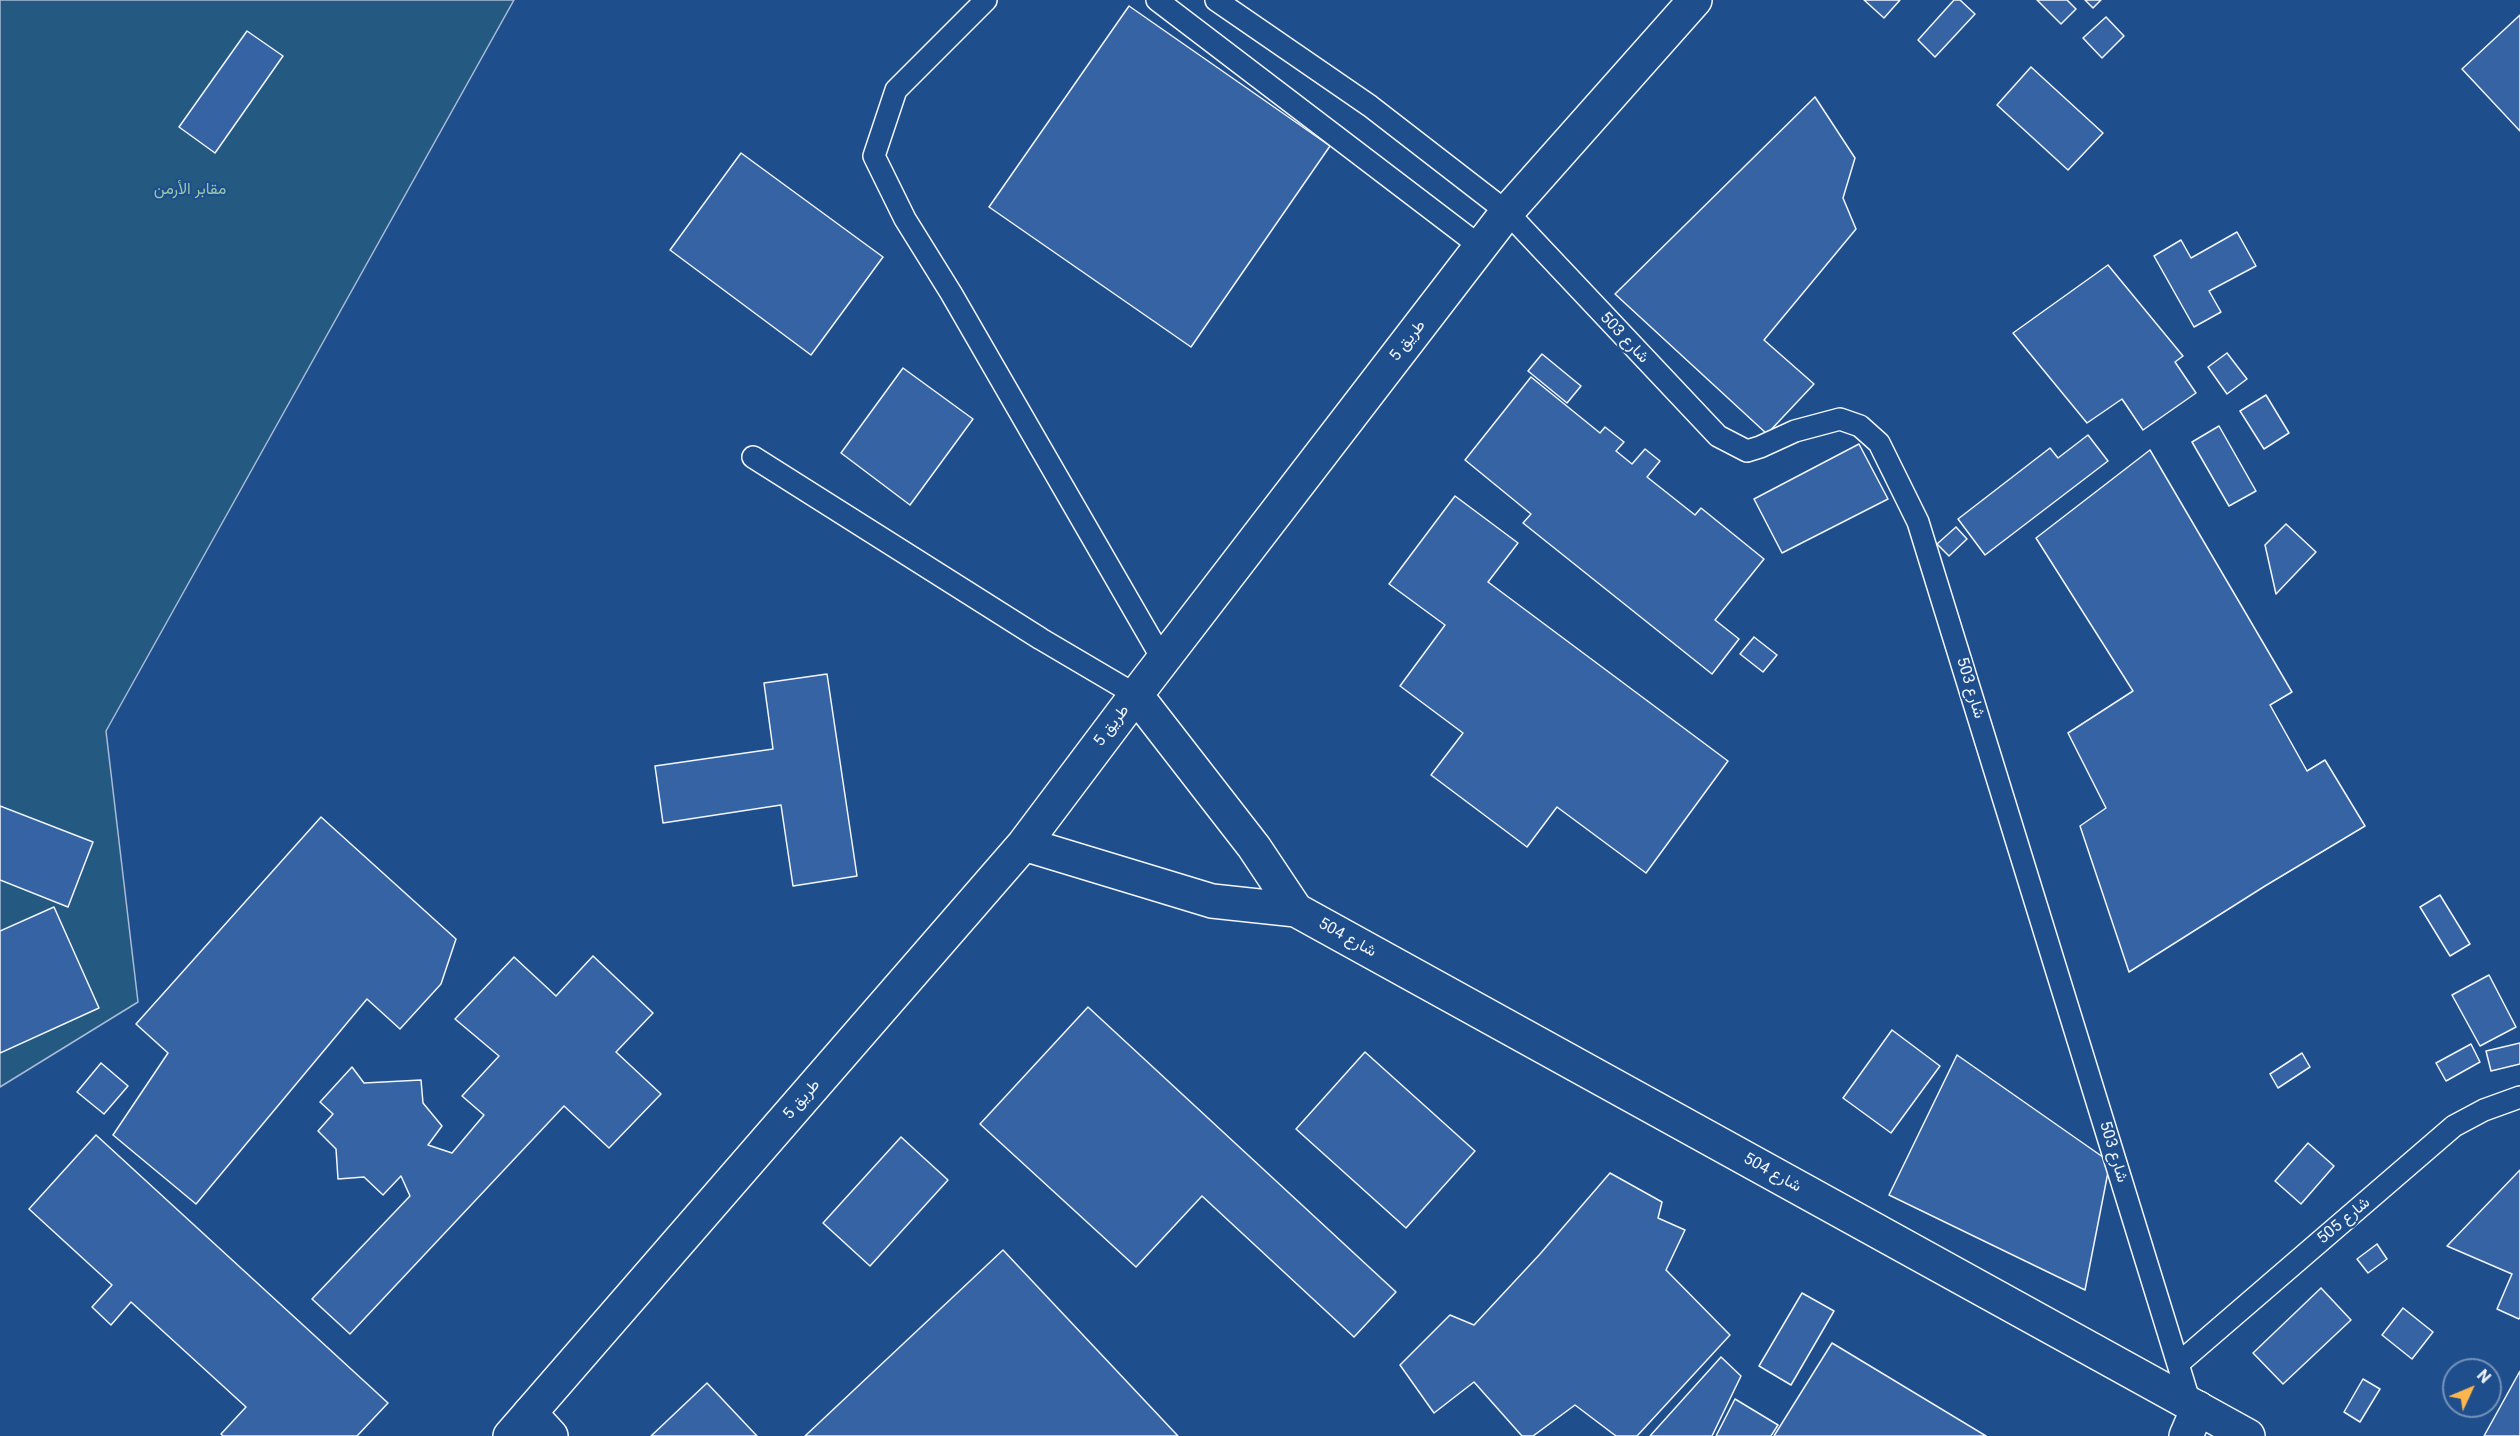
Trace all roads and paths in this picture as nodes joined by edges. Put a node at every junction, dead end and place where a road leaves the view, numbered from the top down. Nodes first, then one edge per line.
1 (987, 0) edge
2 (1157, 0) edge
3 (1216, 0) edge
4 (1695, 0) edge
5 (1507, 212) junction
6 (1481, 247) junction
7 (753, 456) dead end
8 (1163, 660) junction
9 (1136, 694) junction
10 (1024, 844) junction
11 (1296, 910) junction
12 (2520, 1097) edge
13 (2179, 1363) junction
14 (2191, 1415) edge
15 (530, 1428) edge
16 (2248, 1436) edge

1 - 8 lane
2 - 6 lane
3 - 5 lane, شارع 503
4 - 5 main road, طريق 5
5 - 6 main road, طريق 5
5 - 13 lane, شارع 503
6 - 8 main road, طريق 5
7 - 9 lane
8 - 9 main road, طريق 5
9 - 10 main road, طريق 5
9 - 11 main road, شارع 504
10 - 11 main road, شارع 504
10 - 15 main road, طريق 5
11 - 14 main road, شارع 504
12 - 13 lane, شارع 505
13 - 14 lane, شارع 503
14 - 16 main road, شارع 504

